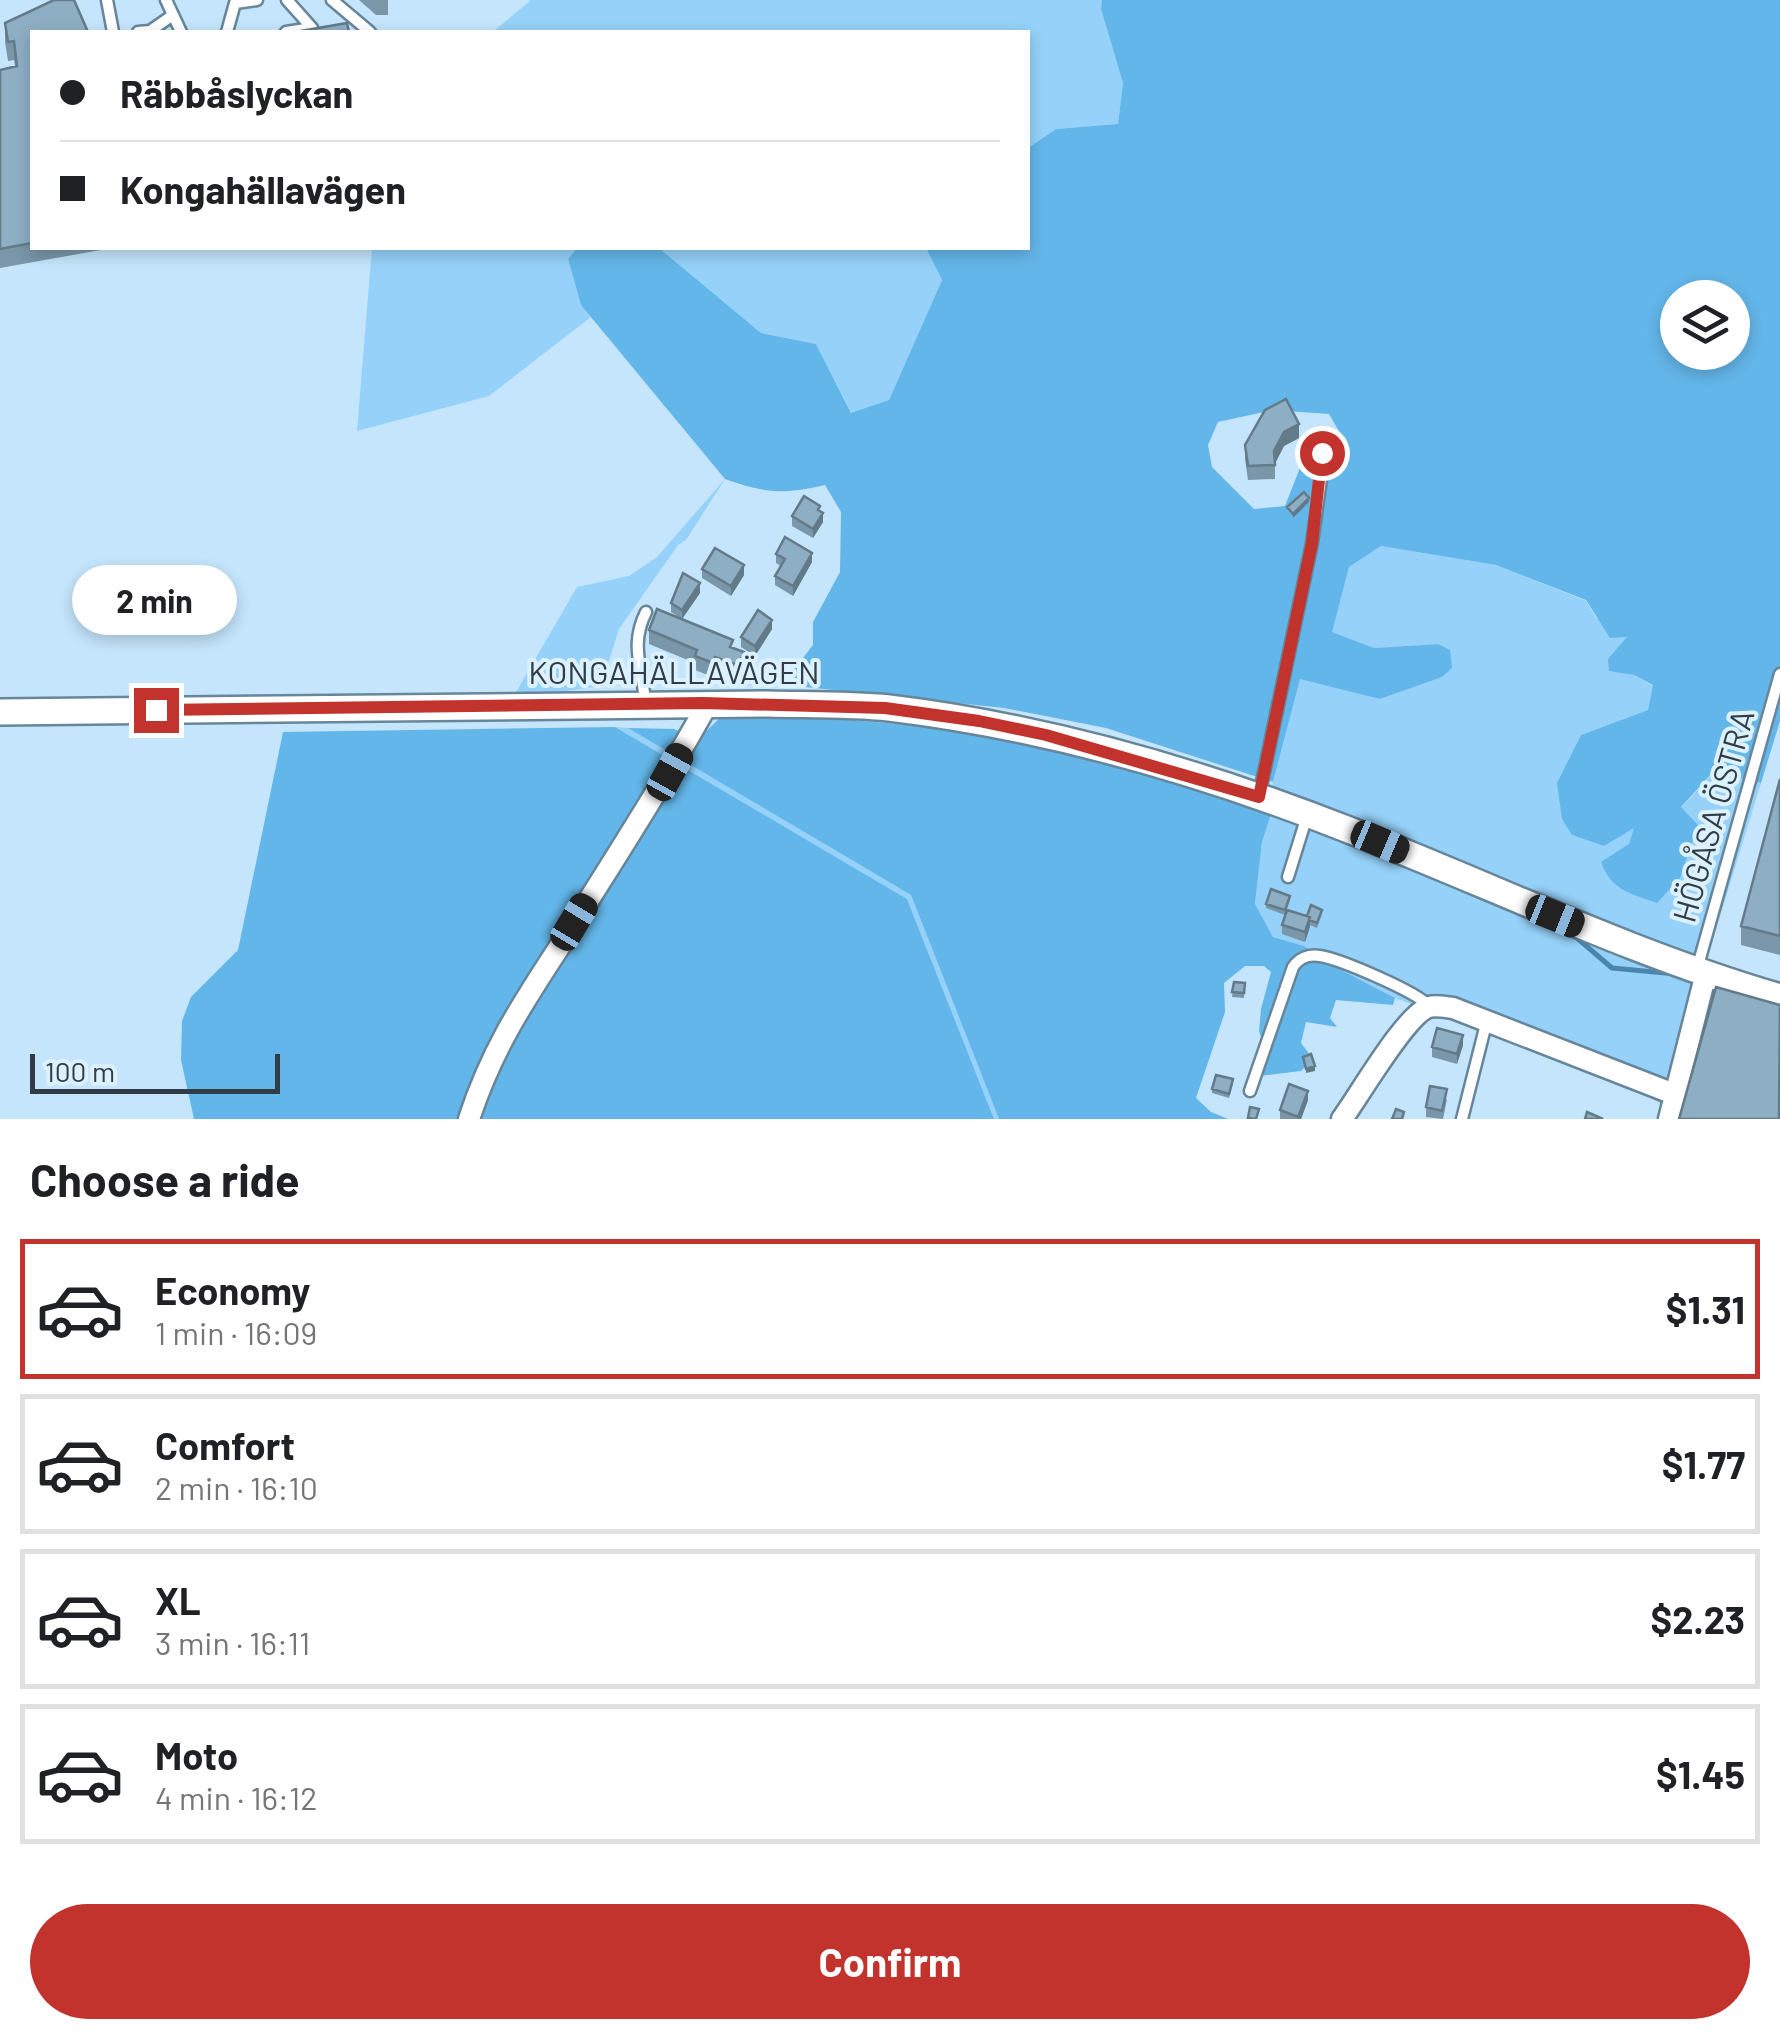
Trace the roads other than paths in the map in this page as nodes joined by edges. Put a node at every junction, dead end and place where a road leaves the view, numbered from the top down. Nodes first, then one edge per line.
1 (107, 0) edge
2 (166, 0) edge
3 (257, 0) edge
4 (287, 0) edge
5 (332, 0) edge
6 (172, 15) junction
7 (113, 30) edge
8 (151, 30) edge
9 (179, 30) edge
10 (228, 30) edge
11 (299, 30) edge
12 (368, 30) edge
13 (1318, 436) dead end
14 (646, 612) dead end
15 (1780, 674) edge
16 (703, 703) junction
17 (645, 704) junction
18 (0, 712) edge
19 (1259, 797) junction
20 (1308, 814) junction
21 (1288, 877) dead end
22 (1701, 972) junction
23 (1780, 997) edge
24 (1429, 1007) junction
25 (1486, 1024) junction
26 (1250, 1091) dead end
27 (1674, 1094) junction
28 (469, 1119) edge
29 (1342, 1119) edge
30 (1462, 1119) edge
31 (1669, 1119) edge

1 - 7 lane
2 - 6 lane
3 - 10 lane
4 - 11 lane
5 - 12 lane
6 - 8 lane
6 - 9 lane
13 - 19 lane
14 - 17 lane
15 - 22 lane, HÖGÅSA ÖSTRA
16 - 17 street, KONGAHÄLLAVÄGEN
16 - 19 street, KONGAHÄLLAVÄGEN
16 - 28 street
17 - 18 street, KONGAHÄLLAVÄGEN
19 - 20 street, KONGAHÄLLAVÄGEN
20 - 21 lane
20 - 22 street, KONGAHÄLLAVÄGEN
22 - 23 street, KONGAHÄLLAVÄGEN
22 - 27 street
24 - 25 street
24 - 26 lane
24 - 29 street
25 - 27 street
25 - 30 lane
27 - 31 street

